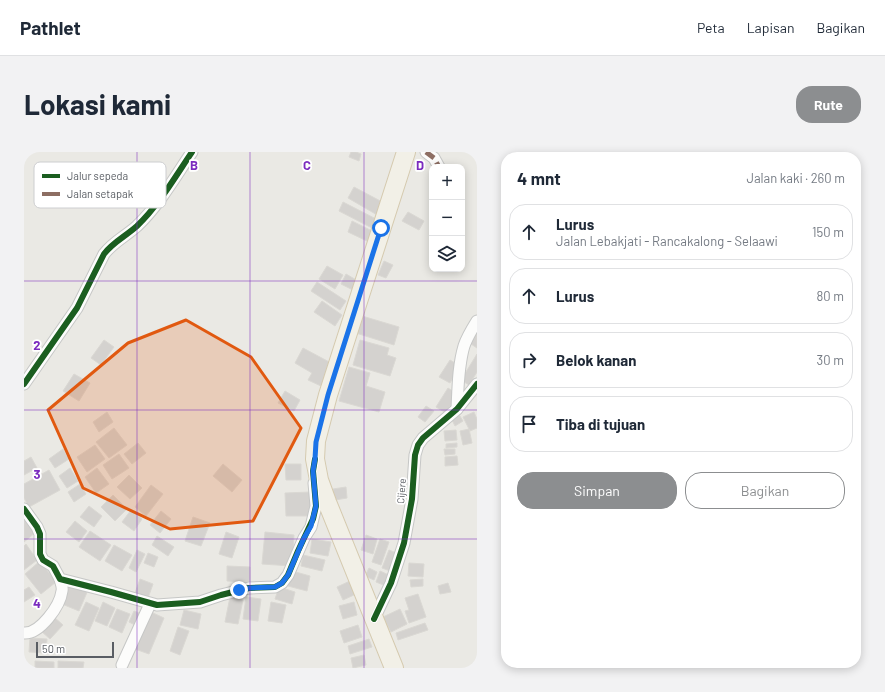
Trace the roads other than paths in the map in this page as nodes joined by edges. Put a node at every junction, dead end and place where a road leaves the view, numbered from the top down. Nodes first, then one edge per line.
1 (192, 152) edge
2 (406, 152) edge
3 (426, 152) edge
4 (437, 164) edge
5 (166, 189) edge
6 (152, 208) edge
7 (477, 321) edge
8 (24, 384) edge
9 (477, 384) edge
10 (457, 409) junction
11 (315, 459) junction
12 (24, 509) edge
13 (60, 579) junction
14 (150, 604) junction
15 (374, 619) junction
16 (24, 633) edge
17 (122, 665) dead end
18 (394, 668) edge

1 - 5 street
2 - 11 main road
3 - 4 street
6 - 8 street
7 - 10 street
9 - 10 street, Cijere
10 - 15 street, Cijere
11 - 14 street
11 - 15 main road
12 - 13 street
13 - 14 street
13 - 16 street
14 - 17 street
15 - 18 main road

